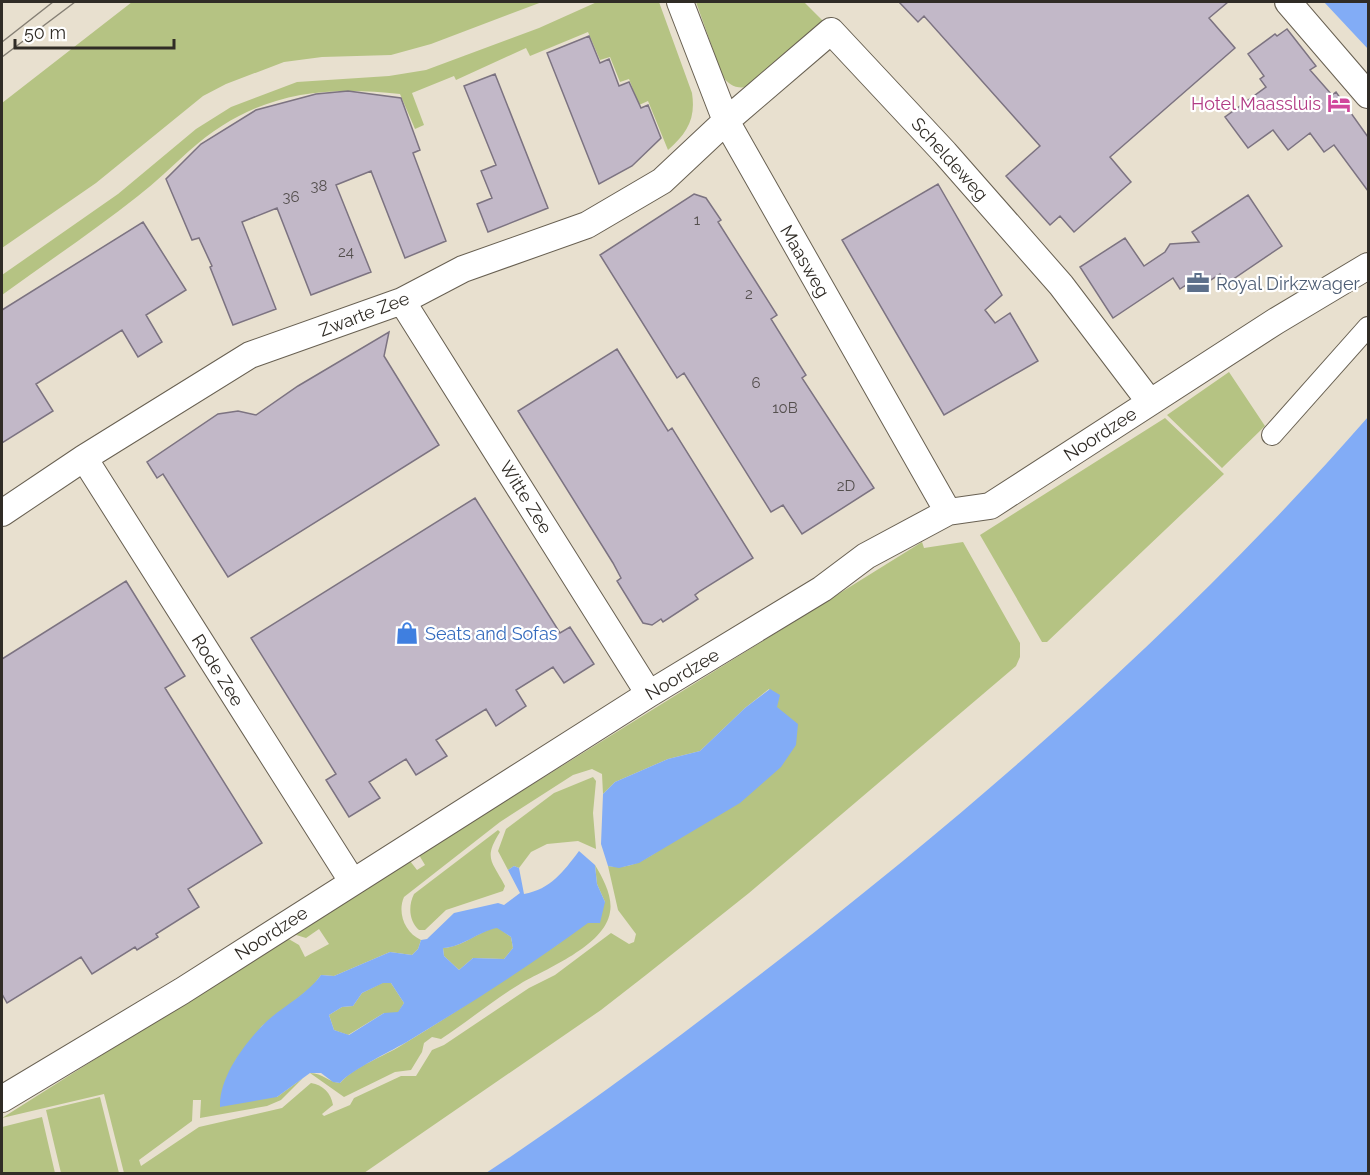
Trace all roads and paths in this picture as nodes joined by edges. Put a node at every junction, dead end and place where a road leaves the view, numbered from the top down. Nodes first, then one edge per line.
1 (680, 2) edge
2 (1288, 2) edge
3 (1368, 94) edge
4 (726, 121) junction
5 (1368, 266) edge
6 (402, 301) junction
7 (1368, 327) edge
8 (1149, 401) junction
9 (1272, 435) dead end
10 (84, 458) junction
11 (948, 512) junction
12 (2, 513) edge
13 (649, 694) junction
14 (352, 881) junction
15 (2, 1099) edge

1 - 4 street, Maasweg
2 - 3 street
4 - 6 street, Zwarte Zee
4 - 8 street, Scheldeweg
4 - 11 street, Maasweg
5 - 8 street, Noordzee
6 - 10 street, Zwarte Zee
6 - 13 street, Witte Zee
7 - 9 street
8 - 11 street, Noordzee
10 - 12 street, Zwarte Zee
10 - 14 street, Rode Zee
11 - 13 street, Noordzee
13 - 14 street, Noordzee
14 - 15 street, Noordzee

